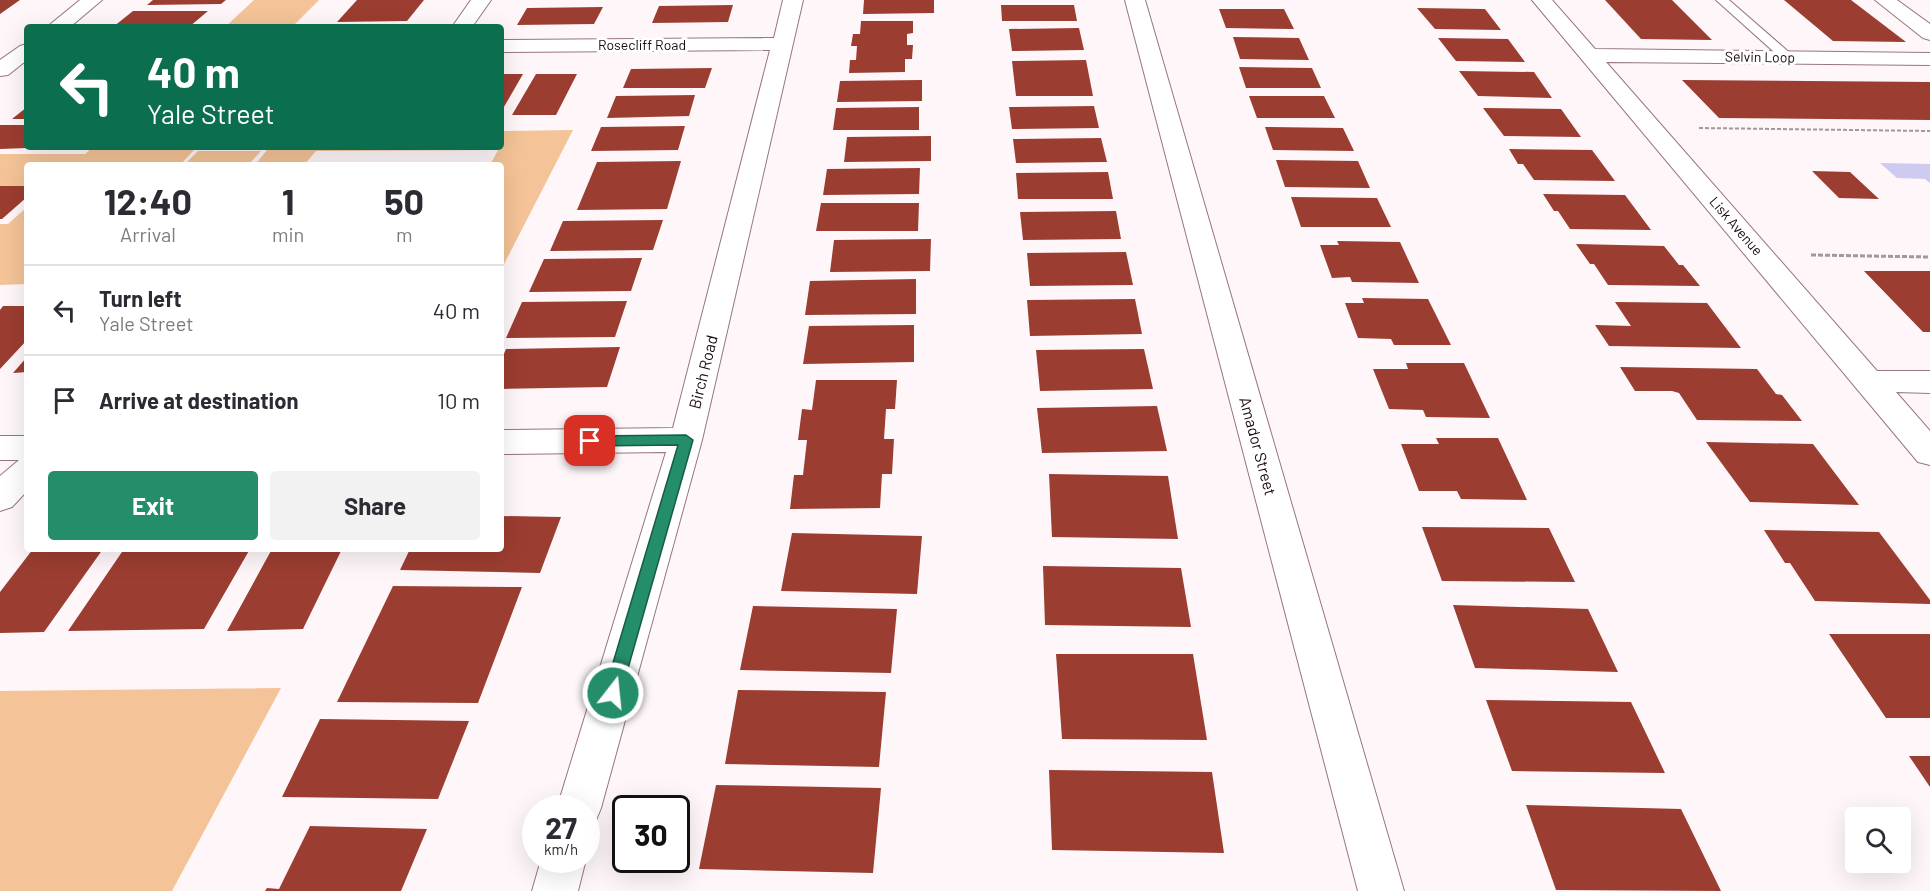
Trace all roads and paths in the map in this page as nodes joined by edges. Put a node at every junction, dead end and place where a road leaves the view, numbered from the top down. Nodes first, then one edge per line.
1 (93, 0) edge
2 (481, 0) edge
3 (793, 0) edge
4 (1135, 0) edge
5 (1542, 0) edge
6 (1722, 0) edge
7 (1885, 0) edge
8 (61, 24) edge
9 (464, 24) edge
10 (1930, 34) edge
11 (782, 44) junction
12 (504, 46) edge
13 (24, 52) edge
14 (1590, 55) junction
15 (1787, 57) junction
16 (1930, 59) edge
17 (0, 70) edge
18 (1689, 128) dead end
19 (1930, 131) edge
20 (1805, 255) dead end
21 (1930, 257) edge
22 (1869, 381) junction
23 (1930, 382) edge
24 (686, 440) junction
25 (504, 442) edge
26 (0, 448) edge
27 (24, 448) edge
28 (1930, 453) edge
29 (24, 473) edge
30 (0, 498) edge
31 (583, 795) edge
32 (560, 873) edge
33 (555, 891) edge
34 (1381, 891) edge

1 - 8 street
2 - 9 street
3 - 11 street, Birch Road
4 - 34 street, Amador Street
5 - 14 street, Lisk Avenue
6 - 15 lane
7 - 10 street
11 - 12 street, Rosecliff Road
11 - 24 street, Birch Road
13 - 17 street
14 - 15 street, Selvin Loop
14 - 22 street, Lisk Avenue
15 - 16 street, Selvin Loop
18 - 19 path
20 - 21 path
22 - 23 street
22 - 28 street, Lisk Avenue
24 - 25 street
24 - 31 street, Birch Road
26 - 27 street
29 - 30 street
32 - 33 street

